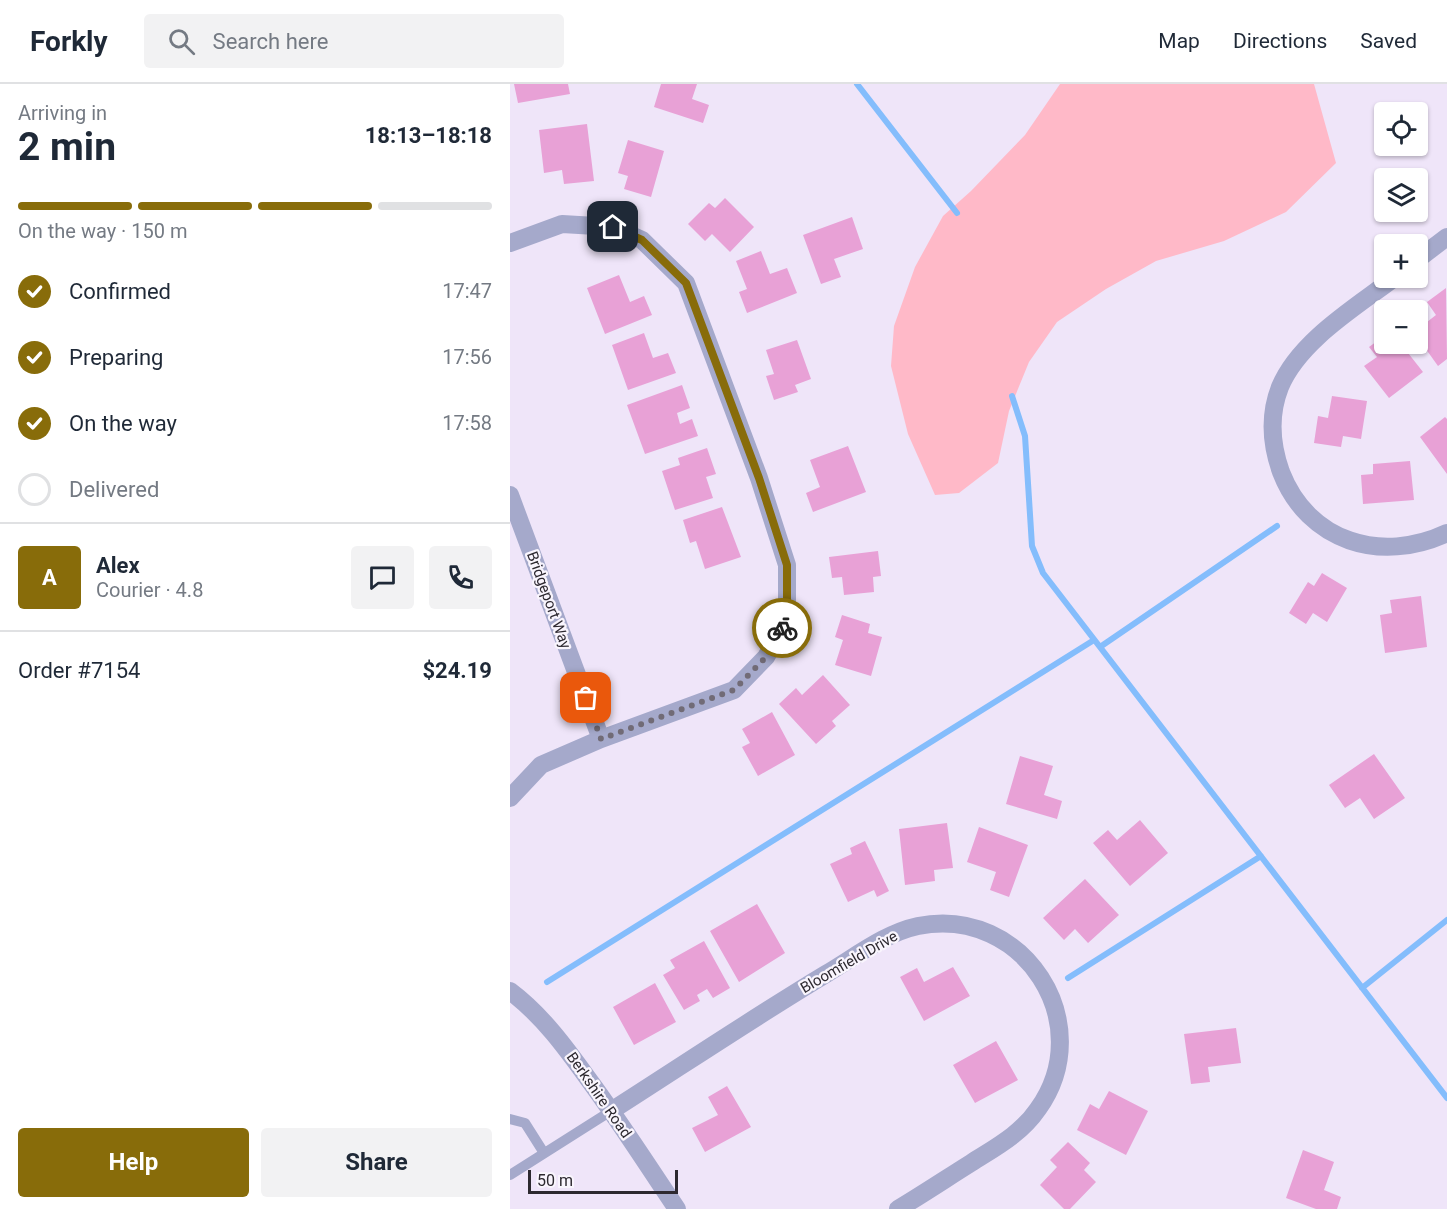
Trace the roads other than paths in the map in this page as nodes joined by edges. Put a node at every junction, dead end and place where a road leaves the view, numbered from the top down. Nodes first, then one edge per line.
1 (1447, 237) edge
2 (510, 243) edge
3 (1428, 252) edge
4 (1381, 288) edge
5 (510, 495) edge
6 (1447, 533) edge
7 (601, 739) junction
8 (510, 798) edge
9 (510, 991) edge
10 (611, 1111) junction
11 (510, 1119) edge
12 (544, 1153) junction
13 (510, 1174) edge
14 (677, 1209) edge
15 (898, 1209) edge

1 - 3 street
2 - 7 street
4 - 6 street
5 - 7 street, Bridgeport Way
7 - 8 street
9 - 10 street, Berkshire Road
10 - 12 lane
10 - 14 street, Berkshire Road
10 - 15 street, Bloomfield Drive
11 - 12 lane
12 - 13 lane

